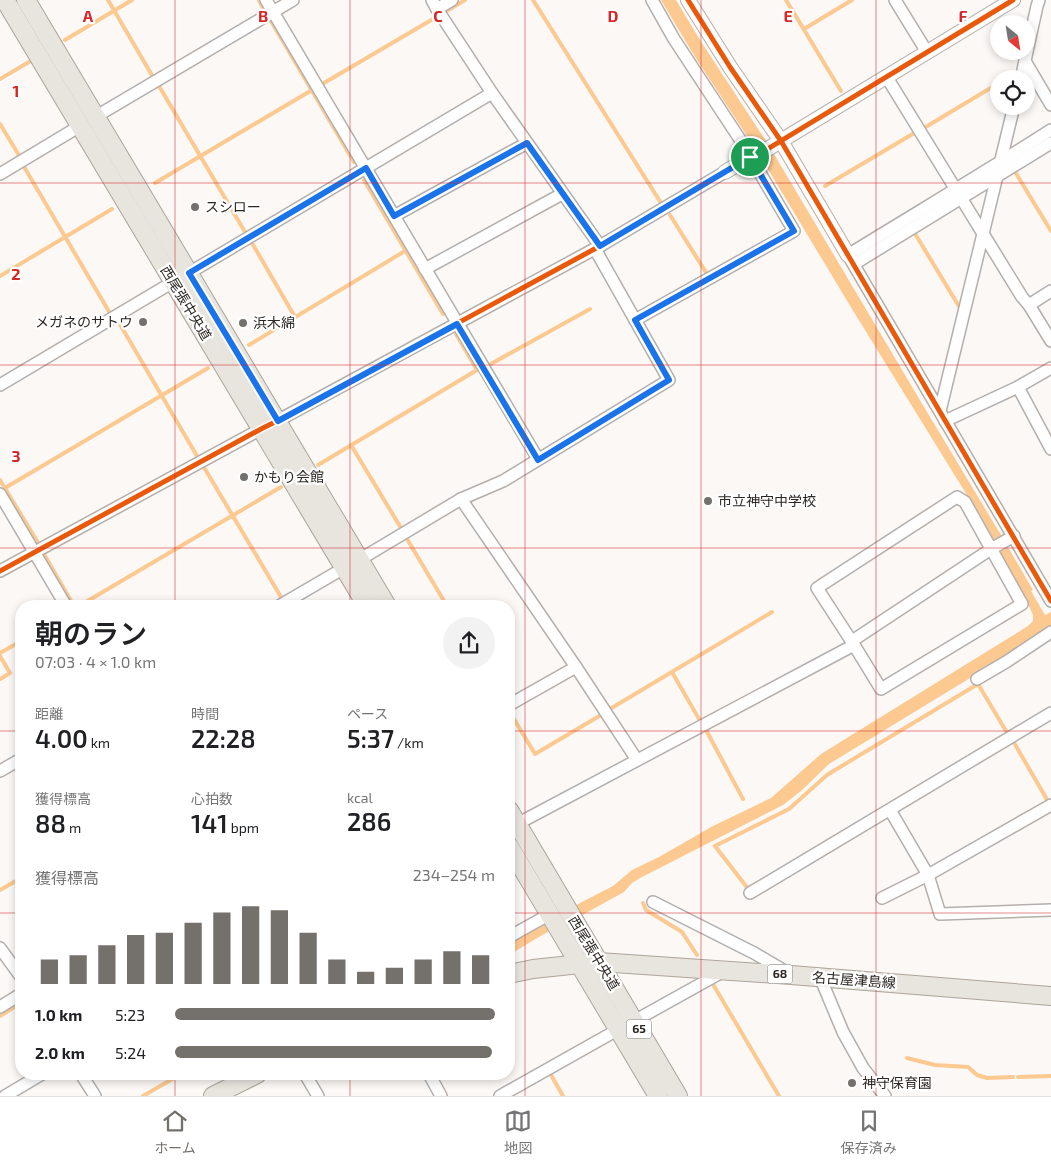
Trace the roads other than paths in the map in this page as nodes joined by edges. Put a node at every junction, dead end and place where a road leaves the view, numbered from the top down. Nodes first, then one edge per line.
1 (5, 0) edge
2 (26, 0) edge
3 (266, 0) edge
4 (293, 0) edge
5 (452, 0) edge
6 (652, 0) edge
7 (689, 0) edge
8 (1013, 0) edge
9 (1039, 0) edge
10 (899, 2) edge
11 (434, 4) edge
12 (273, 12) junction
13 (926, 52) junction
14 (1025, 61) junction
15 (1023, 70) edge
16 (886, 76) junction
17 (492, 93) junction
18 (1051, 105) edge
19 (1012, 115) edge
20 (96, 117) junction
21 (80, 126) junction
22 (1051, 130) edge
23 (527, 143) junction
24 (778, 143) junction
25 (1051, 143) edge
26 (753, 157) junction
27 (1000, 163) junction
28 (366, 168) junction
29 (725, 172) joint
30 (0, 174) edge
31 (996, 177) junction
32 (562, 194) junction
33 (958, 194) junction
34 (394, 216) junction
35 (983, 233) junction
36 (597, 247) junction
37 (851, 260) junction
38 (425, 269) junction
39 (189, 273) junction
40 (173, 282) junction
41 (1051, 291) edge
42 (1029, 304) junction
43 (635, 320) junction
44 (457, 324) junction
45 (1051, 341) edge
46 (1051, 368) edge
47 (0, 385) edge
48 (1018, 388) junction
49 (942, 416) junction
50 (278, 421) junction
51 (261, 429) junction
52 (1051, 449) edge
53 (538, 460) junction
54 (0, 494) edge
55 (461, 499) junction
56 (1011, 538) junction
57 (993, 548) junction
58 (34, 552) junction
59 (351, 564) junction
60 (0, 571) edge
61 (1050, 597) edge
62 (62, 600) edge
63 (289, 600) edge
64 (365, 600) edge
65 (382, 600) edge
66 (1051, 632) edge
67 (853, 643) junction
68 (576, 667) junction
69 (977, 679) dead end
70 (515, 703) edge
71 (1051, 713) edge
72 (637, 760) junction
73 (15, 762) edge
74 (0, 771) edge
75 (1051, 806) edge
76 (890, 810) junction
77 (515, 816) edge
78 (515, 820) edge
79 (515, 856) edge
80 (928, 875) junction
81 (750, 893) dead end
82 (882, 898) dead end
83 (653, 902) dead end
84 (1051, 910) edge
85 (553, 920) junction
86 (515, 935) edge
87 (0, 948) edge
88 (599, 962) junction
89 (580, 964) junction
90 (15, 969) edge
91 (725, 970) junction
92 (515, 973) edge
93 (791, 975) junction
94 (820, 977) junction
95 (1051, 996) edge
96 (15, 998) edge
97 (0, 1007) edge
98 (626, 1025) junction
99 (32, 1080) edge
100 (85, 1080) edge
101 (245, 1080) edge
102 (309, 1080) edge
103 (432, 1080) edge
104 (4, 1096) edge
105 (94, 1096) edge
106 (213, 1096) edge
107 (318, 1096) edge
108 (441, 1096) edge
109 (500, 1096) edge
110 (658, 1096) edge
111 (678, 1096) edge
112 (885, 1096) edge

1 - 21 main road, 西尾張中央道
2 - 20 main road, 西尾張中央道
3 - 12 street
4 - 12 street
5 - 11 street
6 - 26 street
7 - 24 street
8 - 13 street
9 - 14 street
10 - 13 street
11 - 17 street
12 - 20 street
12 - 28 street
13 - 16 street
14 - 15 street
14 - 18 street
16 - 24 street
16 - 33 street
17 - 23 street
17 - 28 street
19 - 27 street
20 - 39 main road, 西尾張中央道
21 - 30 street
21 - 40 main road, 西尾張中央道
22 - 27 street
23 - 32 street
23 - 34 street
24 - 26 street
24 - 37 street
25 - 31 street
26 - 29 street
26 - 43 street
27 - 31 street
27 - 33 street
28 - 34 street
28 - 39 street
29 - 36 street
31 - 33 street
31 - 35 street
32 - 36 street
32 - 38 street
33 - 35 street
33 - 37 street
34 - 38 street
35 - 42 street
35 - 49 street
36 - 43 street
36 - 44 street
37 - 49 street
38 - 44 street
39 - 50 main road, 西尾張中央道
40 - 47 street
40 - 51 main road, 西尾張中央道
41 - 42 street
42 - 45 street
43 - 53 street
44 - 50 street
44 - 53 street
46 - 48 street
48 - 49 street
48 - 52 street
49 - 56 street
50 - 51 street
50 - 59 main road, 西尾張中央道
51 - 58 street
51 - 59 main road, 西尾張中央道
53 - 55 street
54 - 58 street
55 - 59 street
55 - 68 street
56 - 57 street
56 - 61 street
57 - 67 street
57 - 67 street
57 - 67 street
58 - 60 street
58 - 62 street
59 - 63 street
59 - 64 main road, 西尾張中央道
59 - 65 main road, 西尾張中央道
66 - 69 street
67 - 72 street
68 - 70 street
68 - 72 street
71 - 76 street
72 - 77 street
73 - 74 street
75 - 80 street
76 - 80 street
76 - 81 street
78 - 88 main road, 西尾張中央道 / 65
79 - 85 main road, 西尾張中央道 / 65
80 - 82 street
80 - 84 street
83 - 93 street
85 - 86 street
85 - 89 main road, 西尾張中央道 / 65
87 - 90 street
88 - 89 main road, 名古屋津島線 / 68
88 - 91 main road, 名古屋津島線 / 68
88 - 98 main road, 西尾張中央道 / 65
89 - 92 main road, 名古屋津島線 / 68
89 - 98 main road, 西尾張中央道 / 65
91 - 93 main road, 名古屋津島線 / 68
91 - 98 street
93 - 94 main road, 名古屋津島線 / 68
94 - 95 main road, 名古屋津島線 / 68
94 - 112 street
96 - 97 street
98 - 109 street
98 - 110 main road, 西尾張中央道 / 65
98 - 111 main road, 西尾張中央道 / 65
99 - 104 street
100 - 105 street
101 - 106 main road
102 - 107 street
103 - 108 street

